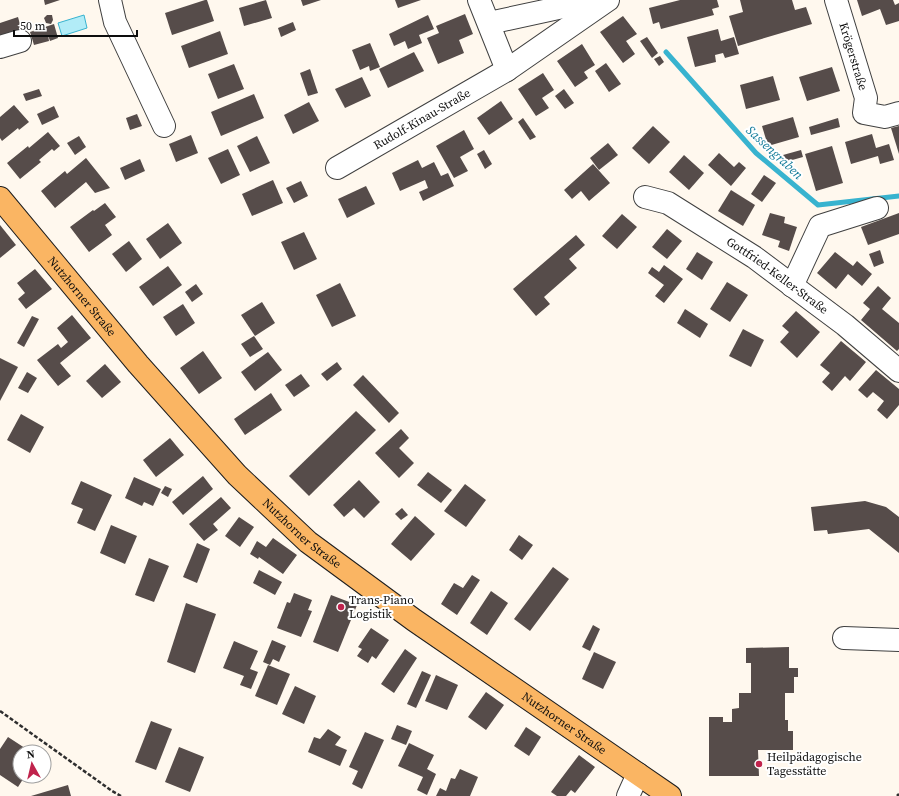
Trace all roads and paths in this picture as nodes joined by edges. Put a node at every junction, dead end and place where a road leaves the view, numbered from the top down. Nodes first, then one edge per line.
1 (110, 0) edge
2 (479, 0) edge
3 (595, 0) edge
4 (608, 0) edge
5 (836, 0) edge
6 (489, 23) junction
7 (507, 70) junction
8 (899, 113) edge
9 (164, 126) dead end
10 (337, 168) dead end
11 (645, 197) dead end
12 (0, 198) edge
13 (877, 208) dead end
14 (792, 286) junction
15 (899, 371) edge
16 (844, 638) dead end
17 (899, 640) edge
18 (0, 711) edge
19 (638, 774) junction
20 (121, 796) edge
21 (628, 796) edge
22 (670, 796) edge

1 - 9 street
2 - 6 street
3 - 6 street
4 - 7 street, Rudolf-Kinau-Straße
5 - 8 street, Krögerstraße
6 - 7 street
7 - 10 street, Rudolf-Kinau-Straße
11 - 14 street, Gottfried-Keller-Straße
12 - 19 main road, Nutzhorner Straße
13 - 14 street
14 - 15 street, Gottfried-Keller-Straße
16 - 17 street
18 - 20 path
19 - 21 street
19 - 22 main road, Nutzhorner Straße

